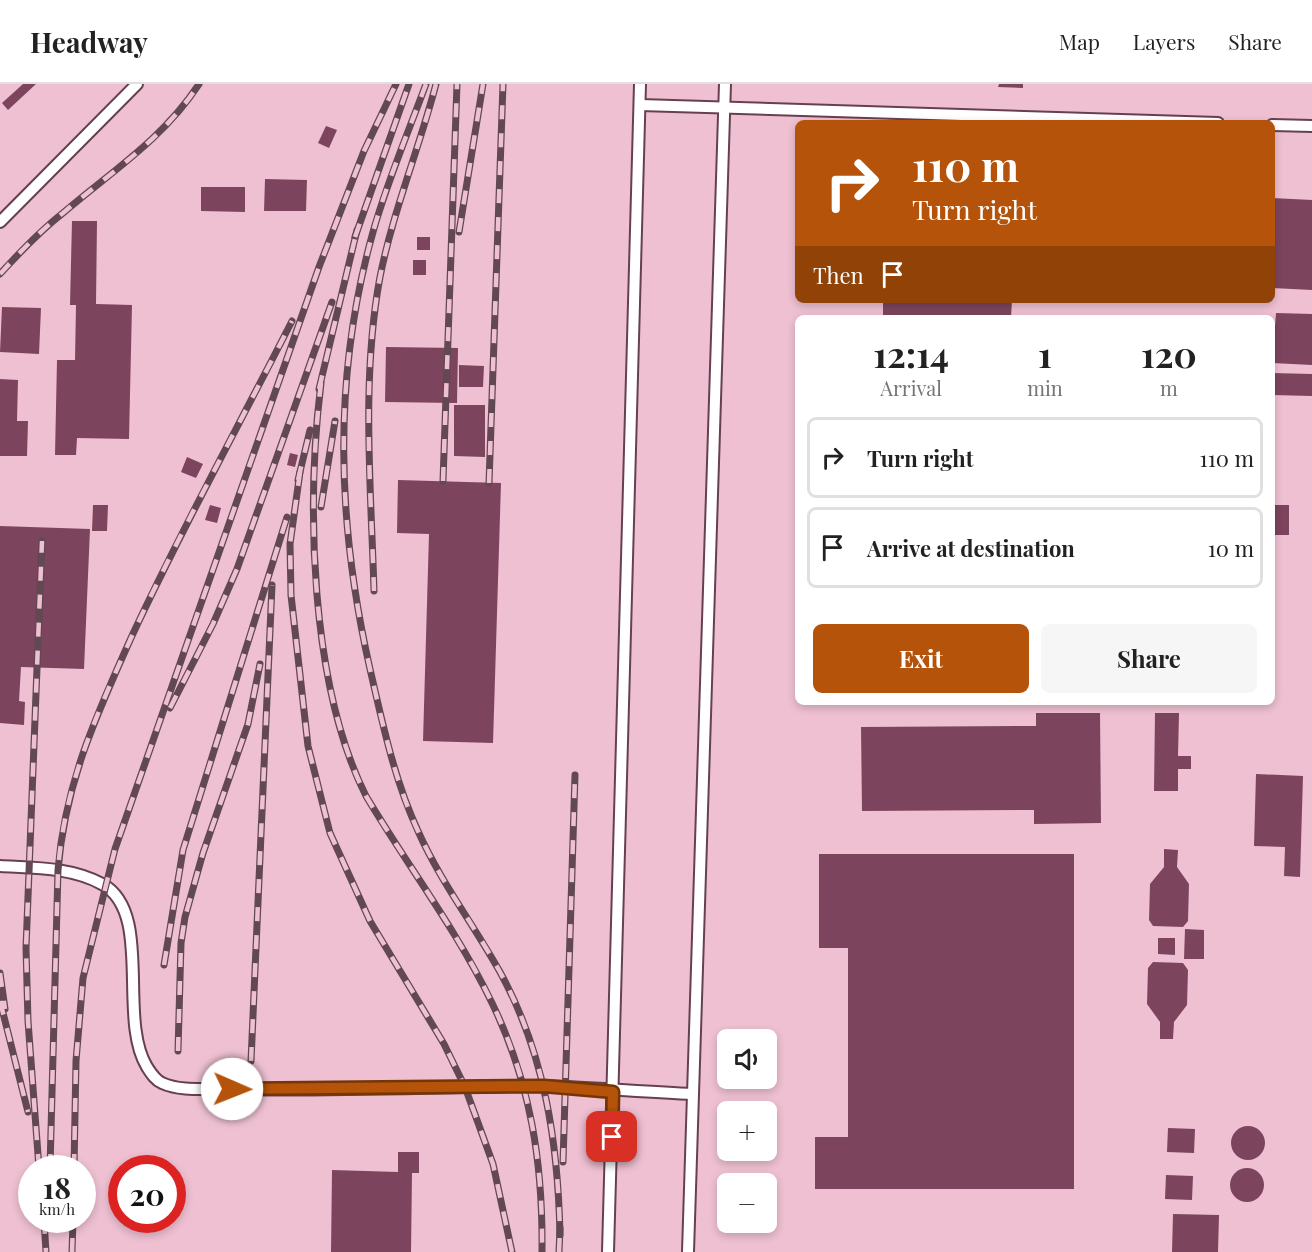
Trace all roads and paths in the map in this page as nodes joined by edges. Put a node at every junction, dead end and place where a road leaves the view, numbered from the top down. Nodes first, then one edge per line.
1 (137, 84) edge
2 (640, 84) edge
3 (725, 84) edge
4 (640, 105) junction
5 (724, 107) junction
6 (1125, 120) edge
7 (1275, 125) edge
8 (1312, 126) edge
9 (0, 222) edge
10 (0, 866) edge
11 (613, 1092) junction
12 (693, 1094) junction
13 (608, 1252) edge
14 (688, 1252) edge

1 - 9 lane
2 - 4 lane
3 - 5 lane
4 - 5 lane
4 - 11 lane
5 - 6 lane
5 - 12 lane
7 - 8 lane
10 - 11 lane
11 - 12 lane
11 - 13 lane
12 - 14 lane

